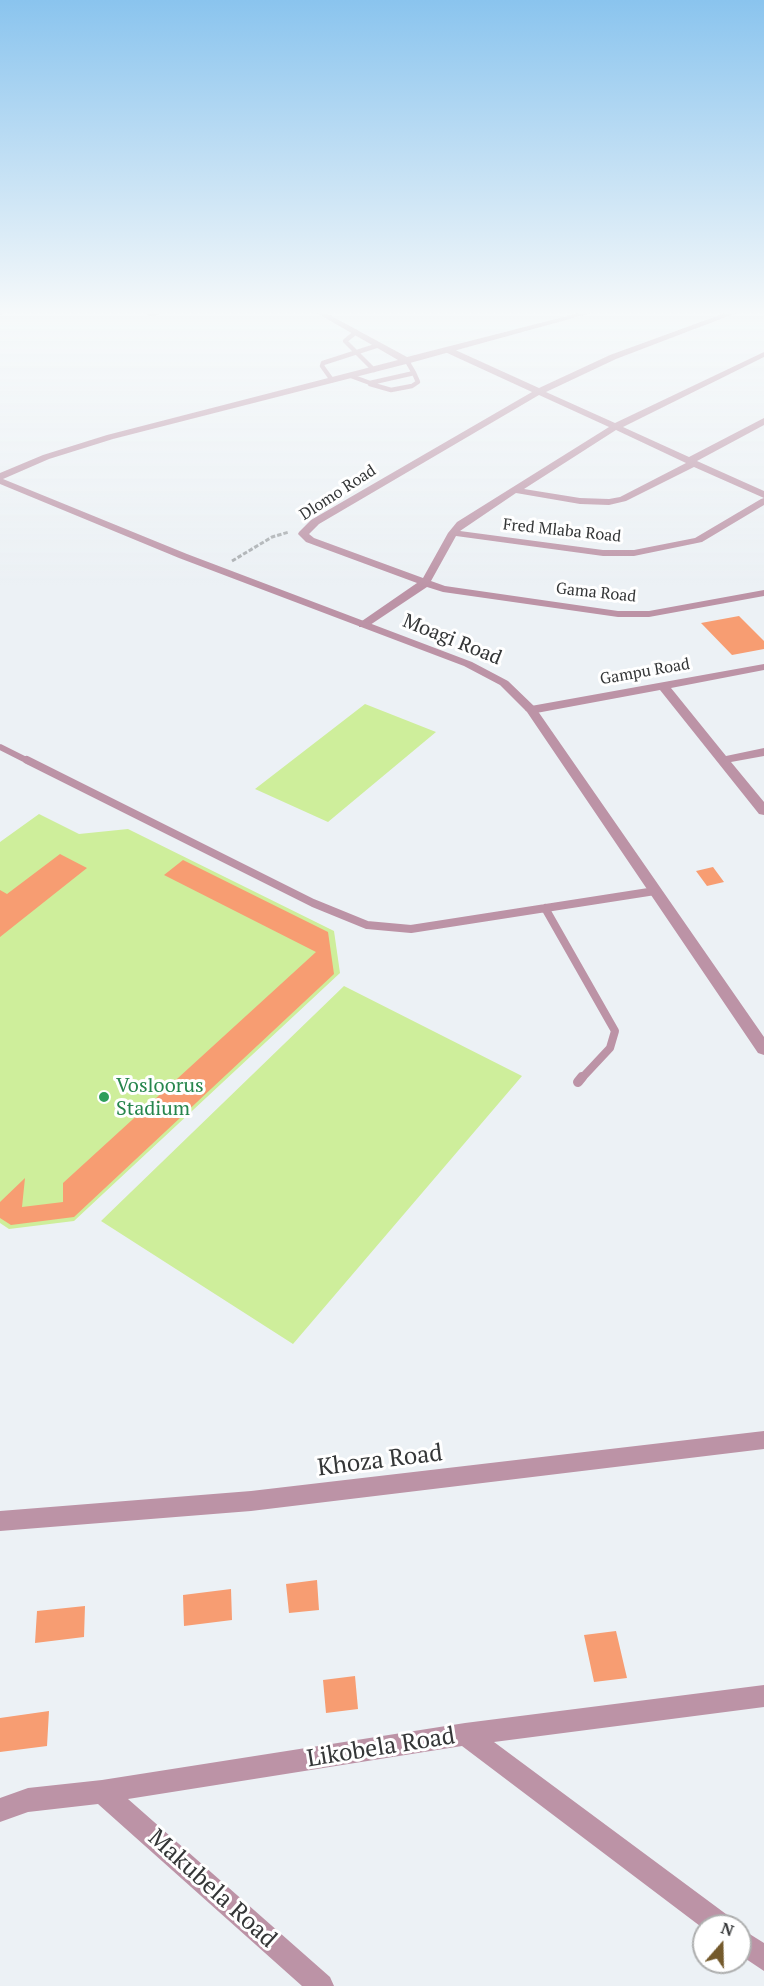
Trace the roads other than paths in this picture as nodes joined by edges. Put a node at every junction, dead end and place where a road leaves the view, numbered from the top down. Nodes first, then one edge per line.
1 (238, 405) edge
2 (515, 405) edge
3 (568, 405) edge
4 (661, 405) edge
5 (764, 421) edge
6 (615, 427) junction
7 (691, 462) junction
8 (0, 479) edge
9 (514, 490) junction
10 (764, 495) edge
11 (764, 501) edge
12 (453, 533) junction
13 (425, 583) junction
14 (764, 593) edge
15 (363, 625) junction
16 (764, 667) edge
17 (663, 686) junction
18 (531, 710) junction
19 (0, 747) edge
20 (764, 752) edge
21 (722, 760) junction
22 (764, 811) edge
23 (655, 891) junction
24 (545, 908) junction
25 (764, 1049) edge
26 (578, 1082) dead end
27 (764, 1440) edge
28 (0, 1521) edge
29 (764, 1696) edge
30 (465, 1734) junction
31 (102, 1792) junction
32 (0, 1810) edge
33 (705, 1914) edge
34 (321, 1986) edge

1 - 8 street
2 - 13 street, Dlomo Road
3 - 6 street
4 - 6 street
5 - 7 street
6 - 7 street
6 - 9 street
7 - 9 street
7 - 10 street
8 - 15 street, Moagi Road
9 - 12 street
11 - 12 street, Fred Mlaba Road
12 - 13 street
13 - 14 street, Gama Road
13 - 15 street
15 - 18 street, Moagi Road
16 - 17 street, Gampu Road
17 - 18 street, Gampu Road
17 - 21 street
18 - 23 street, Moagi Road
19 - 24 lane
20 - 21 street
21 - 22 street
23 - 24 lane
23 - 25 street, Moagi Road
24 - 26 lane
27 - 28 street, Khoza Road
29 - 30 street, Likobela Road
30 - 31 street, Likobela Road
30 - 33 street
31 - 32 street, Likobela Road
31 - 34 street, Makubela Road

